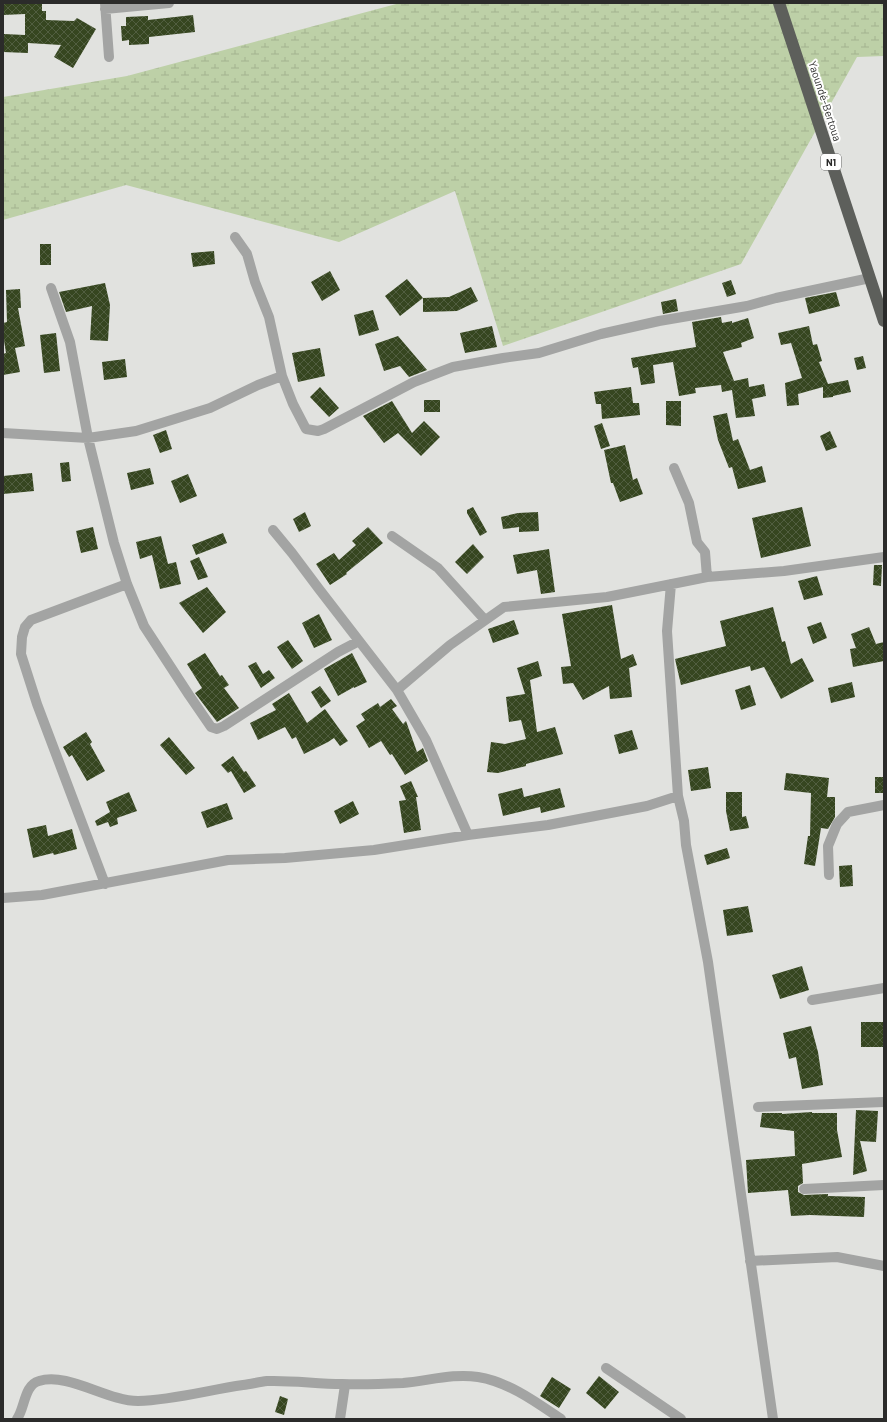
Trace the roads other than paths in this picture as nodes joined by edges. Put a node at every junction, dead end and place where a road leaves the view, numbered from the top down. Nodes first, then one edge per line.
1 (169, 3) edge
2 (779, 3) edge
3 (105, 6) edge
4 (109, 57) dead end
5 (235, 237) dead end
6 (870, 278) junction
7 (52, 288) dead end
8 (884, 321) edge
9 (282, 376) junction
10 (3, 433) edge
11 (88, 438) junction
12 (674, 468) dead end
13 (273, 530) dead end
14 (392, 536) dead end
15 (884, 557) edge
16 (707, 577) junction
17 (127, 584) junction
18 (671, 584) junction
19 (485, 620) junction
20 (358, 641) junction
21 (397, 690) junction
22 (678, 796) junction
23 (884, 805) edge
24 (468, 835) junction
25 (829, 875) dead end
26 (106, 884) junction
27 (3, 898) edge
28 (884, 988) edge
29 (812, 1000) dead end
30 (884, 1102) edge
31 (758, 1107) dead end
32 (884, 1184) edge
33 (804, 1189) dead end
34 (750, 1261) junction
35 (884, 1266) edge
36 (606, 1368) dead end
37 (345, 1385) junction
38 (18, 1419) edge
39 (340, 1419) edge
40 (561, 1419) edge
41 (681, 1419) edge
42 (773, 1419) edge

1 - 3 street
2 - 6 highway, Yaoundé-Bertoua / N1
3 - 4 street
5 - 9 street
6 - 8 highway, Yaoundé-Bertoua / N1
6 - 9 street
7 - 11 street
9 - 11 street
10 - 11 street
11 - 17 street
12 - 16 street
13 - 20 street
14 - 19 street
15 - 16 street
16 - 18 street
17 - 20 street
17 - 26 street
18 - 19 street
18 - 22 street
19 - 21 street
20 - 21 street
21 - 24 street
22 - 24 street
22 - 34 street
23 - 25 street
24 - 26 street
26 - 27 street
28 - 29 street
30 - 31 street
32 - 33 street
34 - 35 street
34 - 42 street
36 - 41 street
37 - 38 street
37 - 39 street
37 - 40 street

